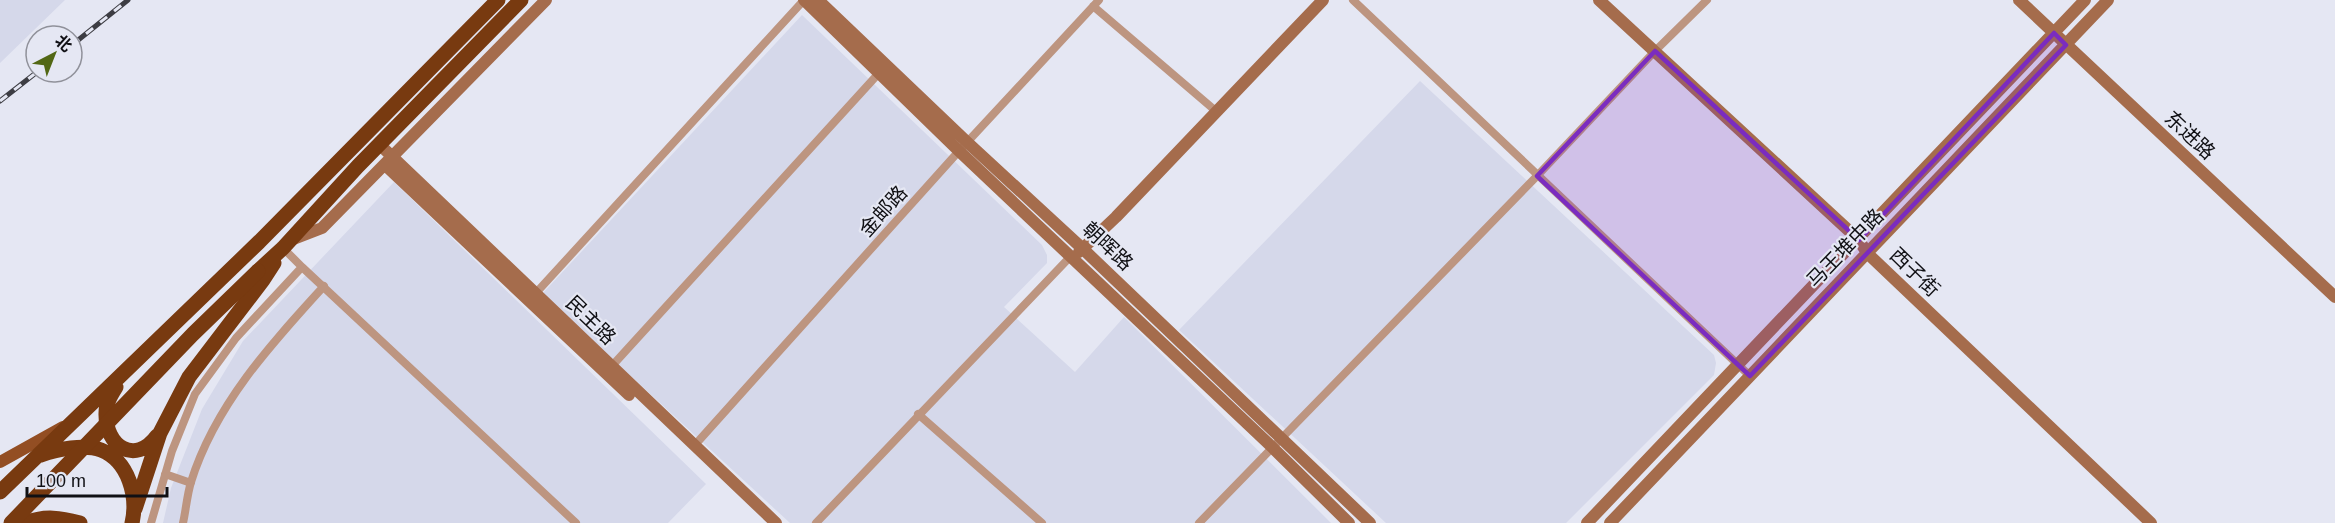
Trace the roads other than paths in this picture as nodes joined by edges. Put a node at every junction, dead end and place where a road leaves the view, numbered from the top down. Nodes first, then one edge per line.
1 (498, 0) edge
2 (520, 0) edge
3 (546, 0) edge
4 (804, 0) edge
5 (818, 0) edge
6 (1323, 0) edge
7 (1353, 0) edge
8 (1599, 0) edge
9 (1707, 0) edge
10 (2019, 0) edge
11 (2085, 0) edge
12 (2108, 0) edge
13 (1096, 3) edge
14 (2054, 33) junction
15 (2066, 45) junction
16 (1654, 51) junction
17 (879, 73) junction
18 (1217, 112) junction
19 (379, 144) junction
20 (963, 147) junction
21 (389, 161) junction
22 (1537, 176) junction
23 (1859, 240) junction
24 (286, 245) junction
25 (1083, 249) junction
26 (1867, 253) junction
27 (1070, 257) junction
28 (302, 267) junction
29 (261, 276) junction
30 (324, 286) junction
31 (535, 294) junction
32 (2335, 297) edge
33 (1739, 366) junction
34 (611, 367) junction
35 (122, 376) junction
36 (1750, 376) junction
37 (918, 414) junction
38 (72, 422) junction
39 (160, 433) junction
40 (1276, 443) junction
41 (694, 446) junction
42 (37, 456) junction
43 (0, 462) edge
44 (165, 474) junction
45 (191, 483) junction
46 (0, 492) edge
47 (134, 516) edge
48 (11, 523) edge
49 (26, 523) edge
50 (80, 523) edge
51 (151, 523) edge
52 (183, 523) edge
53 (576, 523) edge
54 (764, 523) edge
55 (776, 523) edge
56 (816, 523) edge
57 (1042, 523) edge
58 (1198, 523) edge
59 (1349, 523) edge
60 (1370, 523) edge
61 (1587, 523) edge
62 (1611, 523) edge
63 (2151, 523) edge

1 - 35 highway
2 - 19 highway
3 - 21 street
4 - 17 street, 朝晖路
4 - 31 street
5 - 20 street, 朝晖路
6 - 18 street
7 - 22 street
8 - 16 street, 西子街
9 - 16 street
10 - 14 street, 东进路
11 - 14 street, 马王堆中路
12 - 15 street, 马王堆中路
13 - 18 street
13 - 20 street, 金邮路
14 - 15 street, 东进路
14 - 23 street, 马王堆中路
15 - 26 street, 马王堆中路
15 - 32 street, 东进路
16 - 22 street
16 - 23 street, 西子街
17 - 20 street, 朝晖路
17 - 34 street
18 - 25 street
19 - 21 street, 民主路
19 - 24 highway
20 - 25 street, 朝晖路
20 - 27 street, 朝晖路
20 - 41 street, 金邮路
21 - 24 street
21 - 31 street, 民主路
21 - 54 street, 民主路
22 - 33 street
22 - 40 street
23 - 26 street, 西子街
23 - 33 street, 马王堆中路
24 - 28 street
24 - 29 highway
25 - 27 street
25 - 40 street, 朝晖路
26 - 36 street, 马王堆中路
26 - 63 street, 西子街
27 - 37 street
27 - 40 street, 朝晖路
28 - 30 street
28 - 44 street
29 - 39 highway
29 - 48 highway, bridge
30 - 45 street
30 - 53 street
31 - 34 street, 民主路
33 - 36 street
33 - 61 street, 马王堆中路
34 - 41 street, 民主路
35 - 38 highway
35 - 39 highway
36 - 62 street, 马王堆中路
37 - 56 street
37 - 57 street
38 - 42 highway
38 - 43 main road
39 - 47 highway
40 - 58 street
40 - 59 street, 朝晖路
40 - 60 street, 朝晖路
41 - 55 street, 民主路
42 - 46 highway
42 - 47 highway
44 - 45 street
44 - 51 street
45 - 52 street
49 - 50 highway

